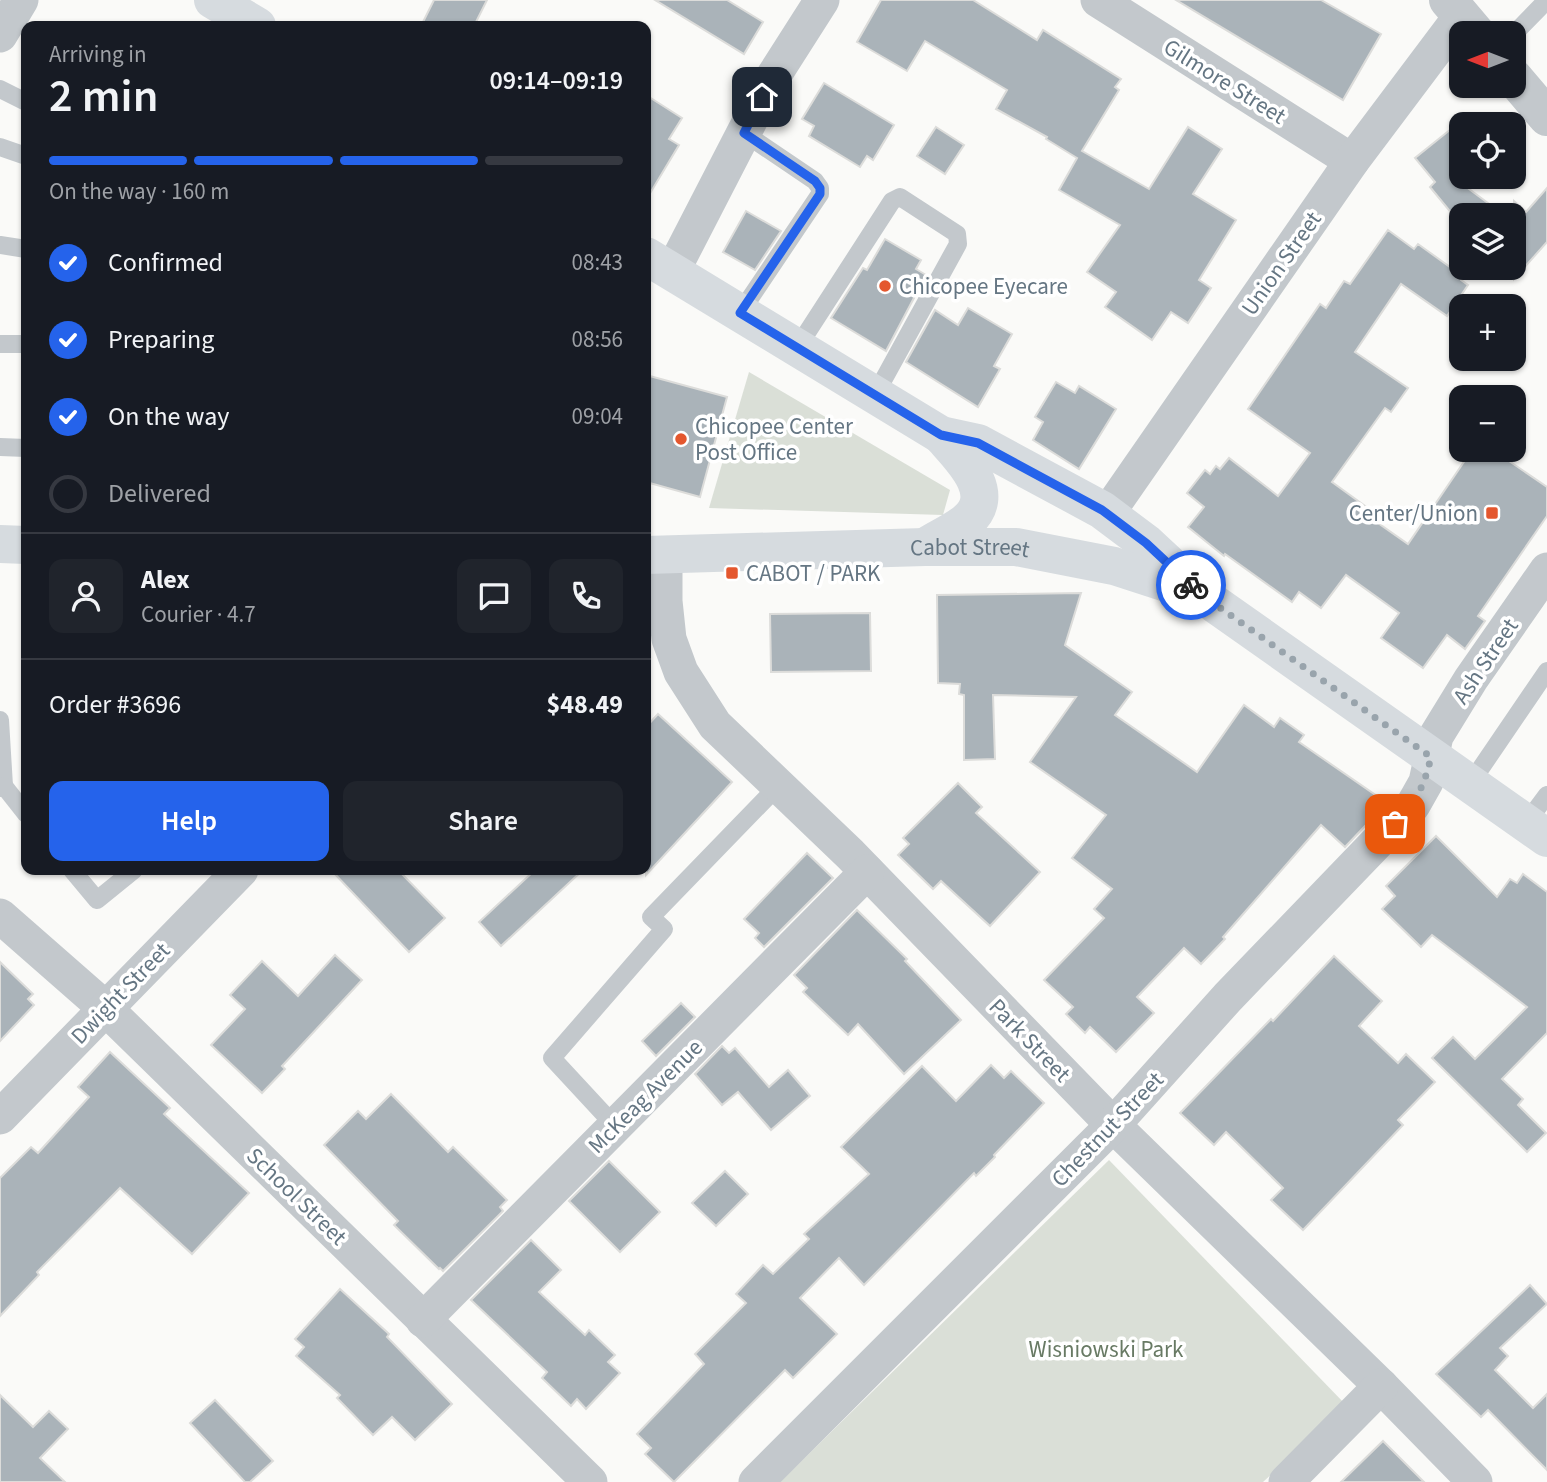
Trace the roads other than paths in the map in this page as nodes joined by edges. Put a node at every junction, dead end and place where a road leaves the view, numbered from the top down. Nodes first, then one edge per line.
1 (21, 0) edge
2 (213, 0) edge
3 (822, 0) edge
4 (1098, 0) edge
5 (1547, 0) edge
6 (1462, 17) edge
7 (249, 21) edge
8 (1526, 22) edge
9 (0, 35) edge
10 (0, 89) edge
11 (1526, 92) edge
12 (21, 100) edge
13 (1547, 117) edge
14 (744, 133) junction
15 (0, 147) edge
16 (21, 154) edge
17 (1352, 161) junction
18 (0, 245) edge
19 (21, 248) edge
20 (659, 264) edge
21 (740, 313) junction
22 (0, 344) edge
23 (21, 344) edge
24 (797, 348) junction
25 (875, 395) junction
26 (941, 435) junction
27 (0, 447) edge
28 (21, 448) edge
29 (1107, 514) junction
30 (0, 544) edge
31 (21, 545) edge
32 (925, 547) junction
33 (1016, 547) junction
34 (656, 555) edge
35 (1547, 570) edge
36 (1202, 595) junction
37 (1547, 671) edge
38 (0, 720) edge
39 (1431, 757) junction
40 (1470, 784) junction
41 (778, 786) junction
42 (2, 787) edge
43 (21, 808) edge
44 (1540, 819) edge
45 (867, 872) junction
46 (76, 875) edge
47 (128, 875) edge
48 (237, 875) edge
49 (0, 916) edge
50 (105, 1008) junction
51 (0, 1117) edge
52 (1113, 1125) junction
53 (615, 1126) junction
54 (423, 1320) junction
55 (1381, 1386) junction
56 (590, 1482) edge
57 (756, 1482) edge
58 (1286, 1482) edge
59 (1475, 1482) edge

1 - 9 street
2 - 7 main road
3 - 14 street
4 - 17 street, Gilmore Street
5 - 8 lane
6 - 17 street, Union Street
10 - 12 lane
11 - 13 street
14 - 20 street
14 - 21 lane
15 - 16 lane
17 - 29 street, Union Street
18 - 19 lane
20 - 21 main road
21 - 24 main road
22 - 23 lane
24 - 25 main road
24 - 25 lane
25 - 26 main road
26 - 29 main road
26 - 32 main road
27 - 28 lane
29 - 33 main road
29 - 36 main road
30 - 31 main road
32 - 33 main road, Cabot Street
32 - 34 main road, Cabot Street
33 - 36 main road, Cabot Street
34 - 41 street, Park Street
35 - 39 street, Ash Street
36 - 39 main road
37 - 40 lane
38 - 42 lane
39 - 40 main road
39 - 52 street, Chestnut Street
40 - 44 main road
41 - 45 street, Park Street
41 - 53 lane
42 - 43 lane
45 - 52 street, Park Street
45 - 53 street, McKeag Avenue
46 - 47 lane
48 - 50 street, Dwight Street
49 - 50 street, School Street
50 - 51 street, Dwight Street
50 - 54 street, School Street
52 - 55 street, Park Street
52 - 57 street, Chestnut Street
53 - 54 street, McKeag Avenue
54 - 56 street, School Street
55 - 58 street
55 - 59 street, Park Street

